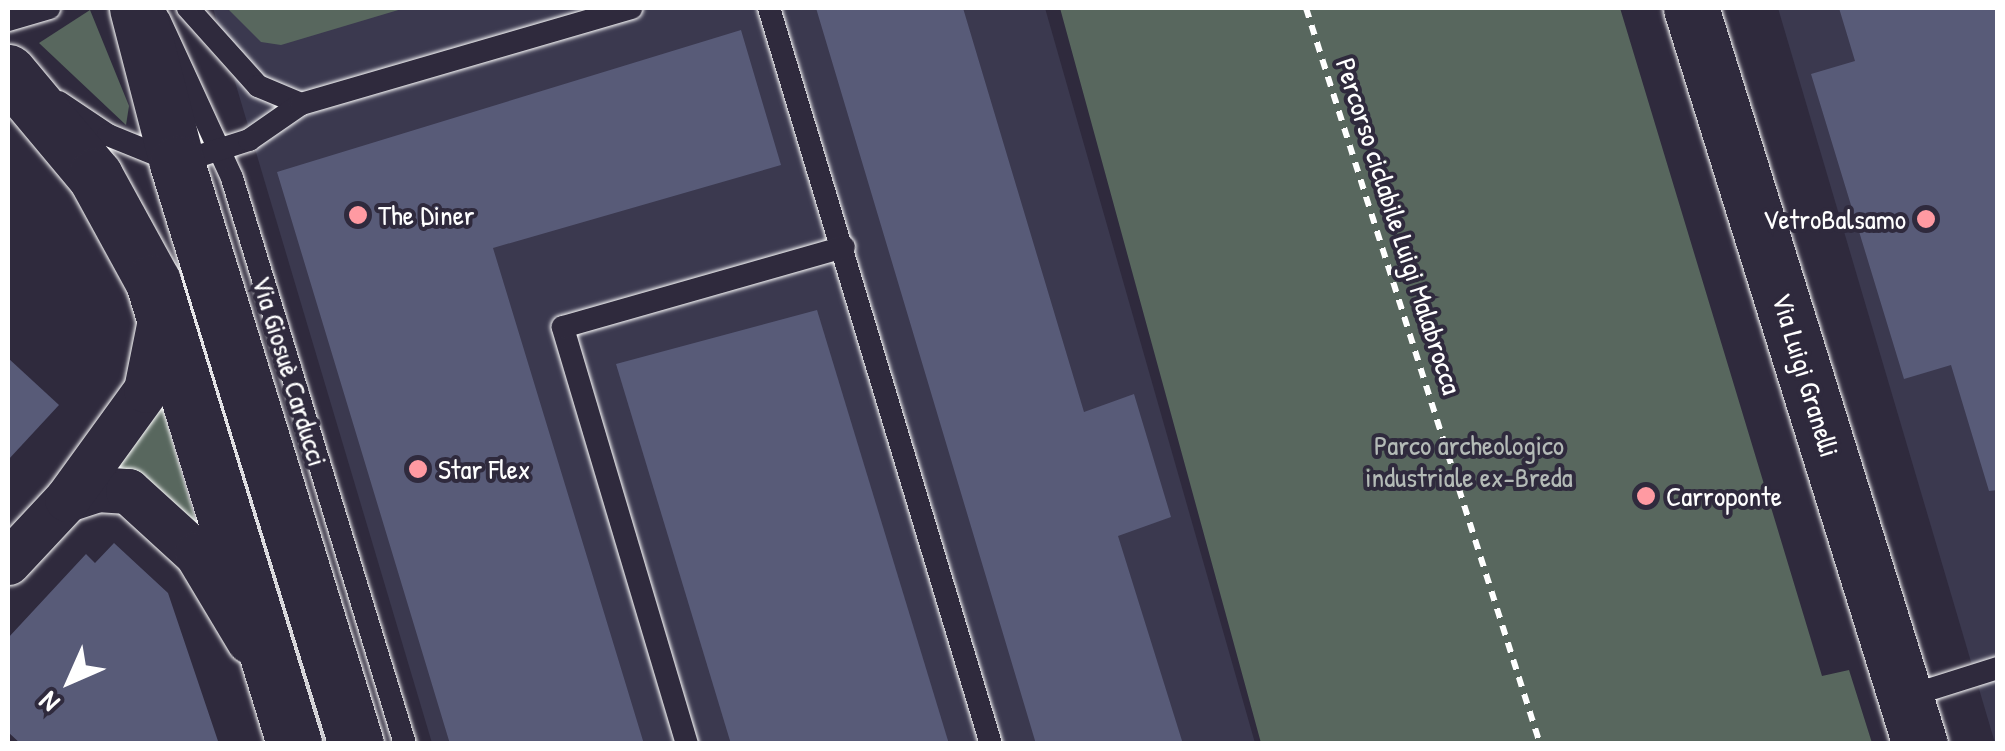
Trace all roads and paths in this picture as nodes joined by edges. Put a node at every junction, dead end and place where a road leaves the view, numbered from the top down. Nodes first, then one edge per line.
1 (49, 8) edge
2 (137, 8) edge
3 (151, 8) edge
4 (188, 8) edge
5 (632, 8) edge
6 (769, 8) edge
7 (1306, 8) edge
8 (1691, 8) edge
9 (8, 20) edge
10 (8, 70) edge
11 (301, 104) junction
12 (248, 140) junction
13 (199, 156) junction
14 (232, 178) junction
15 (844, 248) junction
16 (162, 308) junction
17 (67, 499) junction
18 (8, 562) edge
19 (1998, 668) edge
20 (276, 686) junction
21 (1913, 720) edge
22 (294, 744) edge
23 (356, 744) edge
24 (405, 744) edge
25 (688, 744) edge
26 (992, 744) edge
27 (1540, 744) edge

1 - 9 lane
2 - 13 main road, Via Giosuè Carducci
3 - 13 lane, Via Giosuè Carducci
4 - 11 lane
5 - 11 lane
6 - 15 lane
7 - 27 path, Percorso ciclabile Luigi Malabrocca
8 - 21 main road, Via Luigi Granelli
10 - 13 lane
10 - 16 main road
11 - 12 lane
12 - 13 lane
12 - 14 lane
13 - 14 lane, Via Giosuè Carducci
13 - 23 main road, Via Giosuè Carducci
14 - 24 lane, Via Giosuè Carducci
15 - 25 lane
15 - 26 lane
16 - 17 street
16 - 20 main road
17 - 18 street
17 - 20 street
19 - 21 lane
20 - 22 main road

